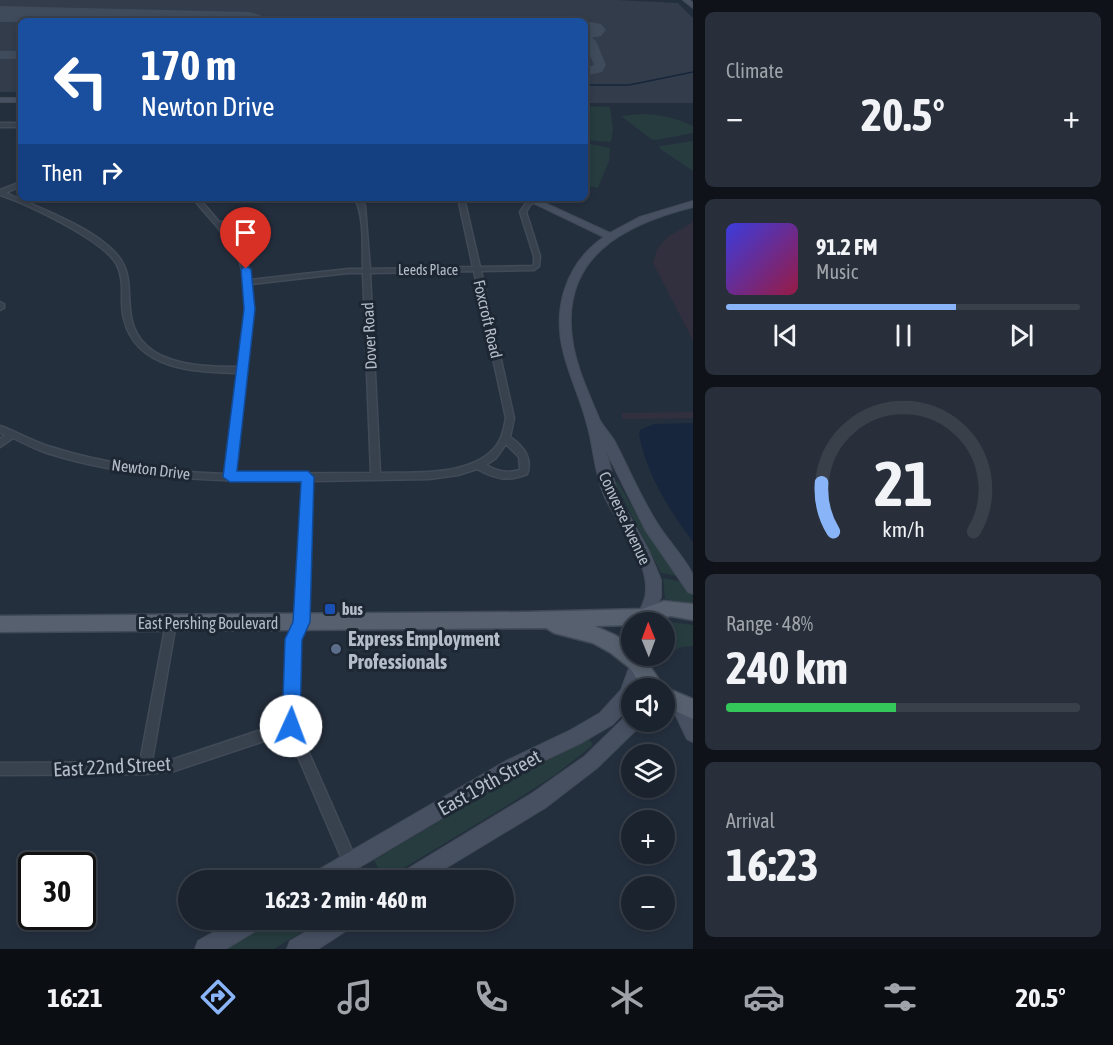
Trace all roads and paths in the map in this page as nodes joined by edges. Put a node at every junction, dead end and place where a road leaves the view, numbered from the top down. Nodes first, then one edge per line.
1 (686, 0) edge
2 (693, 6) edge
3 (0, 100) edge
4 (18, 100) edge
5 (0, 125) edge
6 (18, 125) edge
7 (18, 185) edge
8 (0, 192) edge
9 (18, 201) edge
10 (18, 201) edge
11 (199, 201) edge
12 (360, 201) edge
13 (462, 201) edge
14 (530, 201) edge
15 (532, 201) edge
16 (693, 204) edge
17 (219, 224) junction
18 (609, 236) junction
19 (235, 245) junction
20 (366, 270) junction
21 (477, 270) junction
22 (248, 282) junction
23 (242, 370) junction
24 (592, 419) junction
25 (0, 429) edge
26 (11, 435) junction
27 (506, 439) junction
28 (0, 444) edge
29 (478, 465) junction
30 (376, 476) junction
31 (230, 477) junction
32 (308, 477) junction
33 (693, 588) edge
34 (646, 612) edge
35 (653, 612) edge
36 (693, 612) edge
37 (621, 618) edge
38 (525, 620) junction
39 (302, 622) junction
40 (171, 623) junction
41 (0, 624) edge
42 (621, 648) edge
43 (635, 666) edge
44 (676, 704) edge
45 (291, 726) junction
46 (622, 732) edge
47 (693, 733) edge
48 (145, 768) junction
49 (0, 770) edge
50 (350, 862) junction
51 (337, 870) edge
52 (354, 870) edge
53 (424, 870) edge
54 (238, 930) edge
55 (329, 930) edge
56 (206, 949) edge
57 (298, 949) edge

1 - 2 main road
3 - 4 main road
5 - 6 street
7 - 8 street
8 - 9 street
10 - 23 street
11 - 17 street
12 - 20 street, Dover Road
13 - 21 street, Foxcroft Road
14 - 21 street, Leeds Place
15 - 18 main road
16 - 18 main road, Converse Avenue
17 - 19 street
17 - 19 street
18 - 24 main road, Converse Avenue
19 - 22 street
20 - 21 street, Leeds Place
20 - 22 street, Leeds Place
20 - 30 street, Dover Road
21 - 27 street, Foxcroft Road
22 - 23 street
23 - 31 street
24 - 33 main road, Converse Avenue
24 - 34 main road, Converse Avenue
25 - 26 street, Newton Drive
26 - 28 street
26 - 31 street, Newton Drive
27 - 29 street
27 - 29 street
29 - 30 street
30 - 32 street
31 - 32 street, Newton Drive
32 - 39 street
35 - 36 main road, East Pershing Boulevard
37 - 38 main road, East Pershing Boulevard
38 - 39 main road, East Pershing Boulevard
38 - 42 main road, East Pershing Boulevard
39 - 40 main road, East Pershing Boulevard
39 - 45 street
40 - 41 main road, East Pershing Boulevard
40 - 48 street
43 - 50 main road, East 19th Street
44 - 47 main road
45 - 48 street, East 22nd Street
45 - 50 street
46 - 53 main road
48 - 49 street, East 22nd Street
50 - 51 main road, East 19th Street
50 - 52 street
54 - 56 main road
55 - 57 main road

